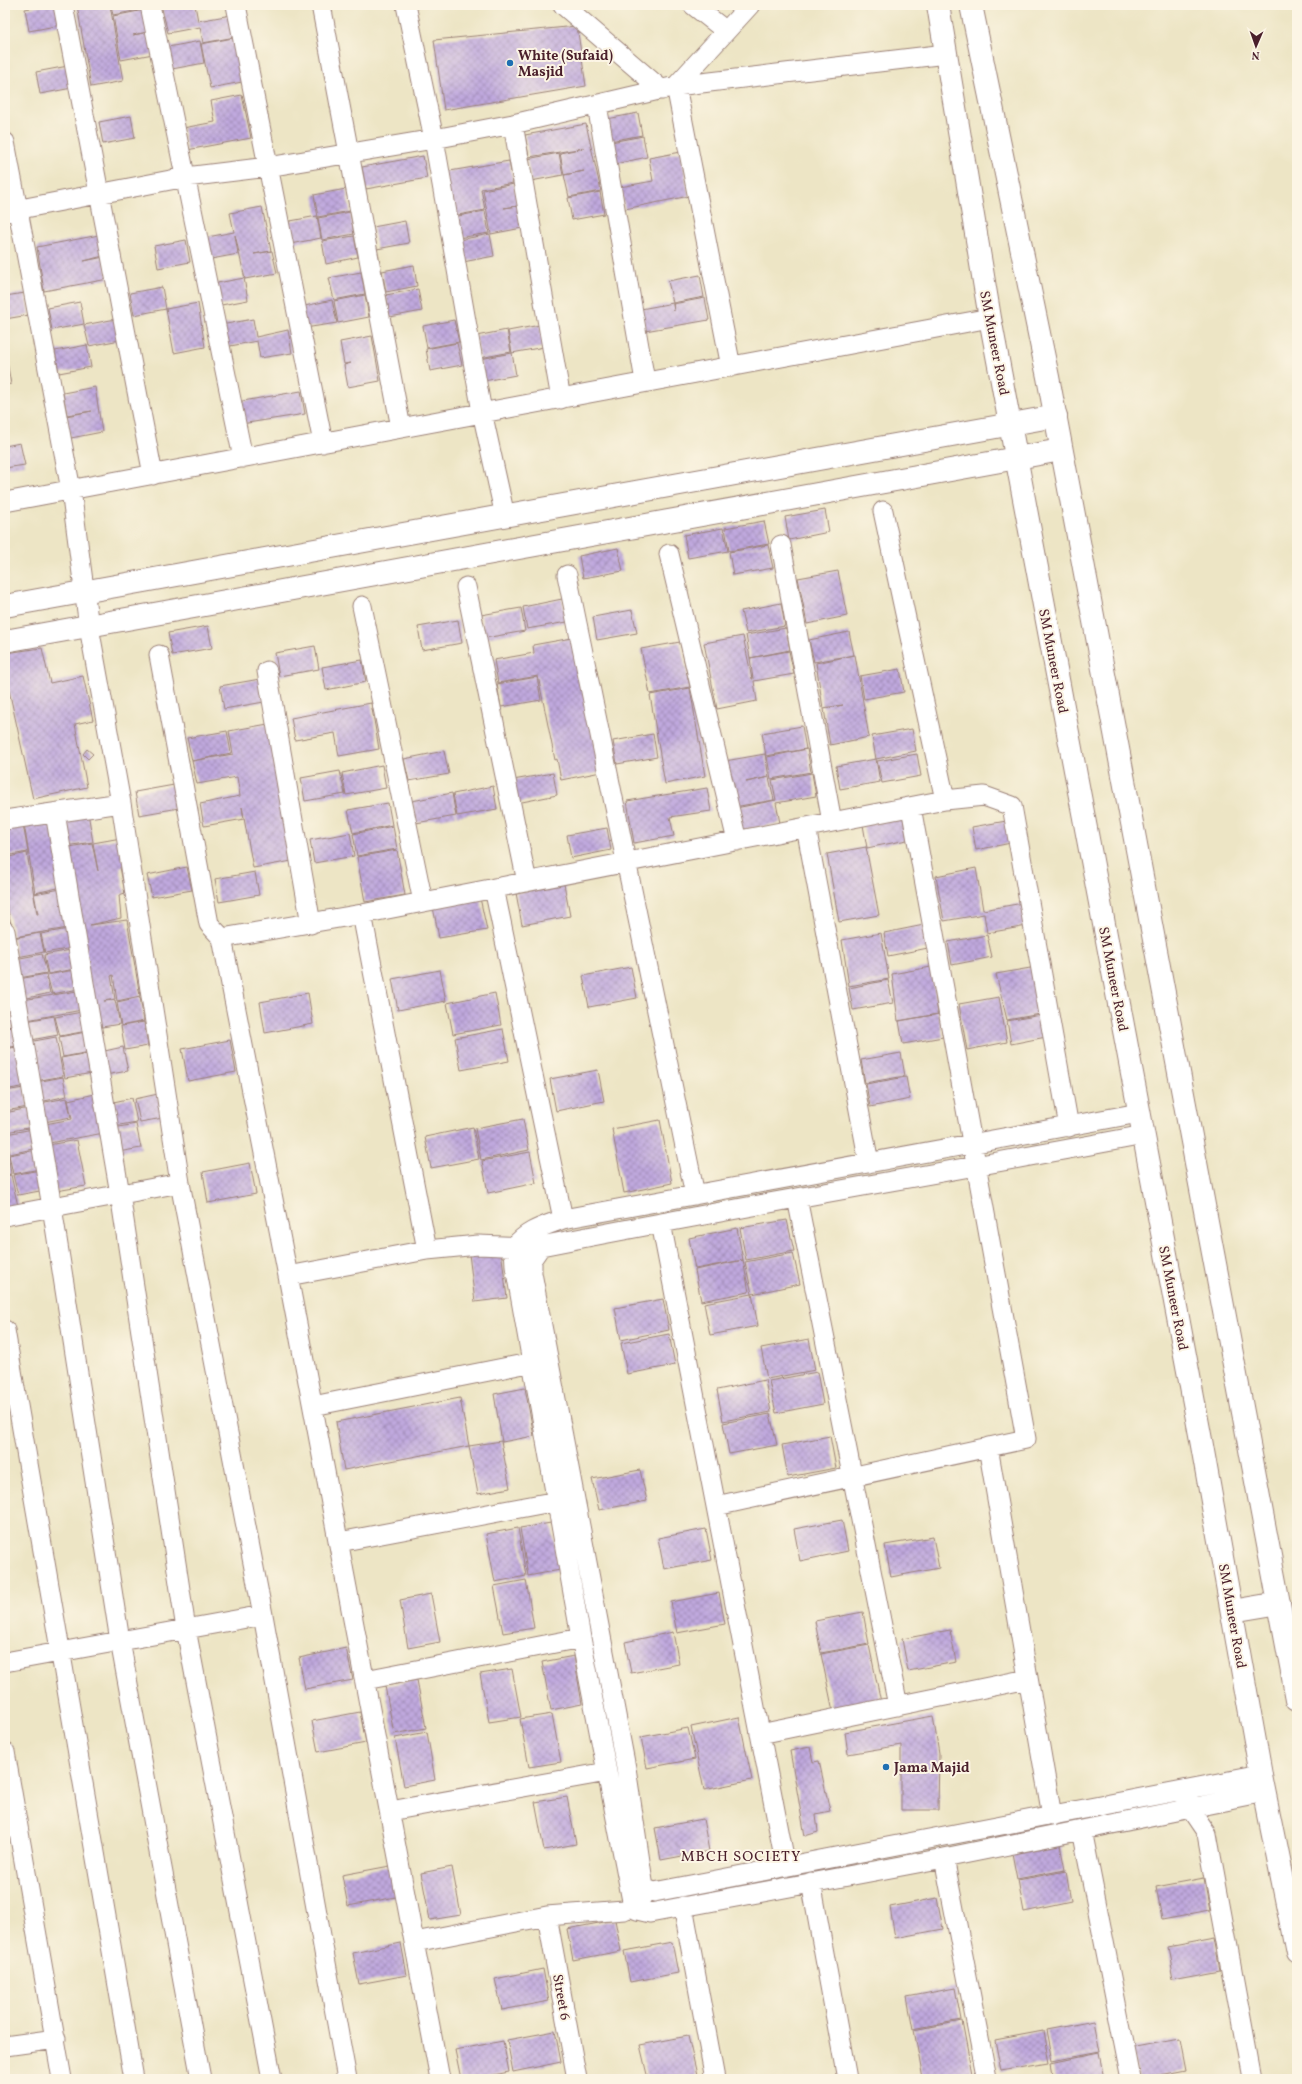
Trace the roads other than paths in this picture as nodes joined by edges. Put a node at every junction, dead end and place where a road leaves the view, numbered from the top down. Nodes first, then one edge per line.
1 (63, 5) edge
2 (150, 5) edge
3 (236, 5) edge
4 (321, 5) edge
5 (406, 5) edge
6 (562, 5) edge
7 (693, 5) edge
8 (750, 5) edge
9 (938, 5) edge
10 (971, 5) edge
11 (726, 31) junction
12 (946, 54) junction
13 (669, 88) junction
14 (597, 105) junction
15 (513, 124) junction
16 (434, 139) junction
17 (5, 142) edge
18 (350, 152) junction
19 (268, 167) junction
20 (186, 177) junction
21 (99, 193) junction
22 (11, 211) edge
23 (990, 318) junction
24 (731, 367) junction
25 (645, 381) junction
26 (561, 398) junction
27 (482, 412) junction
28 (1056, 416) junction
29 (1010, 425) junction
30 (401, 428) junction
31 (323, 443) junction
32 (1061, 450) junction
33 (243, 458) junction
34 (1016, 458) junction
35 (153, 475) junction
36 (71, 490) junction
37 (5, 502) edge
38 (883, 511) dead end
39 (505, 516) junction
40 (781, 544) dead end
41 (669, 554) dead end
42 (567, 575) dead end
43 (466, 587) dead end
44 (83, 592) junction
45 (5, 606) edge
46 (362, 606) dead end
47 (89, 627) junction
48 (5, 641) edge
49 (159, 655) dead end
50 (267, 671) dead end
51 (945, 800) junction
52 (121, 803) junction
53 (911, 806) junction
54 (55, 813) junction
55 (5, 820) edge
56 (832, 822) junction
57 (806, 827) junction
58 (737, 841) junction
59 (627, 862) junction
60 (527, 882) junction
61 (494, 888) junction
62 (423, 902) junction
63 (362, 914) junction
64 (312, 924) junction
65 (5, 931) edge
66 (222, 938) junction
67 (1139, 1113) junction
68 (1069, 1127) junction
69 (1144, 1134) junction
70 (973, 1143) junction
71 (869, 1162) junction
72 (977, 1167) junction
73 (180, 1183) junction
74 (120, 1194) junction
75 (695, 1195) junction
76 (797, 1198) junction
77 (52, 1207) junction
78 (5, 1216) edge
79 (564, 1219) junction
80 (661, 1222) junction
81 (541, 1246) junction
82 (514, 1247) junction
83 (427, 1250) junction
84 (288, 1276) junction
85 (5, 1330) edge
86 (541, 1361) junction
87 (313, 1406) junction
88 (988, 1447) junction
89 (853, 1476) junction
90 (557, 1501) junction
91 (716, 1506) junction
92 (339, 1542) junction
93 (1279, 1602) junction
94 (1232, 1611) junction
95 (263, 1614) junction
96 (186, 1629) junction
97 (581, 1638) junction
98 (120, 1641) junction
99 (60, 1652) junction
100 (5, 1662) edge
101 (1028, 1679) junction
102 (365, 1680) junction
103 (1297, 1699) edge
104 (898, 1706) junction
105 (760, 1734) junction
106 (5, 1752) edge
107 (607, 1772) junction
108 (1263, 1784) junction
109 (1187, 1788) junction
110 (1190, 1809) junction
111 (390, 1811) junction
112 (1052, 1816) junction
113 (1082, 1830) junction
114 (944, 1858) junction
115 (786, 1867) junction
116 (811, 1882) junction
117 (649, 1891) junction
118 (633, 1906) junction
119 (682, 1906) junction
120 (547, 1916) junction
121 (415, 1942) junction
122 (1297, 1953) edge
123 (56, 2039) junction
124 (5, 2046) edge
125 (62, 2079) edge
126 (134, 2079) edge
127 (201, 2079) edge
128 (272, 2079) edge
129 (346, 2079) edge
130 (440, 2079) edge
131 (577, 2079) edge
132 (715, 2079) edge
133 (847, 2079) edge
134 (987, 2079) edge
135 (1131, 2079) edge
136 (1252, 2079) edge

1 - 21 street
2 - 20 street
3 - 19 street
4 - 18 street
5 - 16 street
6 - 13 street
7 - 11 street
8 - 11 street
9 - 12 main road, SM Muneer Road
10 - 28 main road
11 - 13 street
12 - 13 street
12 - 23 main road, SM Muneer Road
13 - 14 street
13 - 24 street
14 - 15 street
14 - 25 street
15 - 16 street
15 - 26 street
16 - 18 street
16 - 27 street
17 - 22 street
18 - 19 street
18 - 30 street
19 - 20 street
19 - 31 street
20 - 21 street
20 - 33 street
21 - 22 street
21 - 35 street
22 - 36 street
23 - 24 street
23 - 29 main road, SM Muneer Road
24 - 25 street
25 - 26 street
26 - 27 street
27 - 30 street
27 - 39 street
28 - 29 main road
28 - 32 main road
29 - 34 main road, SM Muneer Road
29 - 39 main road
30 - 31 street
31 - 33 street
32 - 34 main road
32 - 93 main road
33 - 35 street
34 - 47 main road
34 - 67 main road, SM Muneer Road
35 - 36 street
36 - 37 street
36 - 44 street
38 - 51 street
39 - 44 main road
40 - 56 street
41 - 58 street
42 - 59 street
43 - 60 street
44 - 45 main road
44 - 47 street
46 - 62 street
47 - 48 main road
47 - 52 street
49 - 66 street
50 - 64 street
51 - 53 street
51 - 68 street
52 - 54 street
52 - 73 street
53 - 56 street
53 - 70 street
54 - 55 street
54 - 74 street
56 - 57 street
57 - 58 street
57 - 71 street
58 - 59 street
59 - 60 street
59 - 75 street
60 - 61 street
61 - 62 street
61 - 79 street
62 - 63 street
63 - 64 street
63 - 83 street
64 - 66 street
65 - 77 street
66 - 84 street
67 - 68 street
67 - 69 main road, SM Muneer Road
68 - 70 street
69 - 72 street
69 - 94 main road, SM Muneer Road
70 - 71 street
70 - 72 street
71 - 75 street
72 - 76 street
72 - 88 street
73 - 74 street
73 - 95 street
74 - 77 street
74 - 96 street
75 - 79 street
76 - 80 street
76 - 89 street
77 - 78 street
77 - 98 street
79 - 82 street
80 - 81 street
80 - 91 street
81 - 82 street
81 - 86 street
82 - 83 street
82 - 86 street
83 - 84 street
84 - 87 street
85 - 99 street
86 - 87 street
86 - 90 street
86 - 117 street
87 - 92 street
88 - 89 street
88 - 101 street
89 - 91 street
89 - 104 street
90 - 92 street
90 - 97 street
91 - 105 street
92 - 102 street
93 - 94 main road
93 - 103 main road
94 - 108 main road, SM Muneer Road
95 - 96 street
95 - 129 street
96 - 98 street
96 - 128 street
97 - 102 street
97 - 107 street
98 - 99 street
98 - 127 street
99 - 100 street
99 - 126 street
101 - 104 street
101 - 112 street
102 - 111 street
104 - 105 street
105 - 115 street
106 - 123 street
107 - 111 street
107 - 118 street
108 - 109 street
108 - 110 street
108 - 122 main road, SM Muneer Road
109 - 110 street
109 - 112 street
110 - 113 street
110 - 136 street
111 - 121 street
112 - 115 street
113 - 114 street
113 - 135 street
114 - 116 street
114 - 134 street
115 - 117 street
116 - 119 street
116 - 133 street
117 - 118 street
118 - 119 street
118 - 120 street
119 - 132 street
120 - 121 street
120 - 131 street, Street 6
121 - 130 street
123 - 124 street
123 - 125 street

